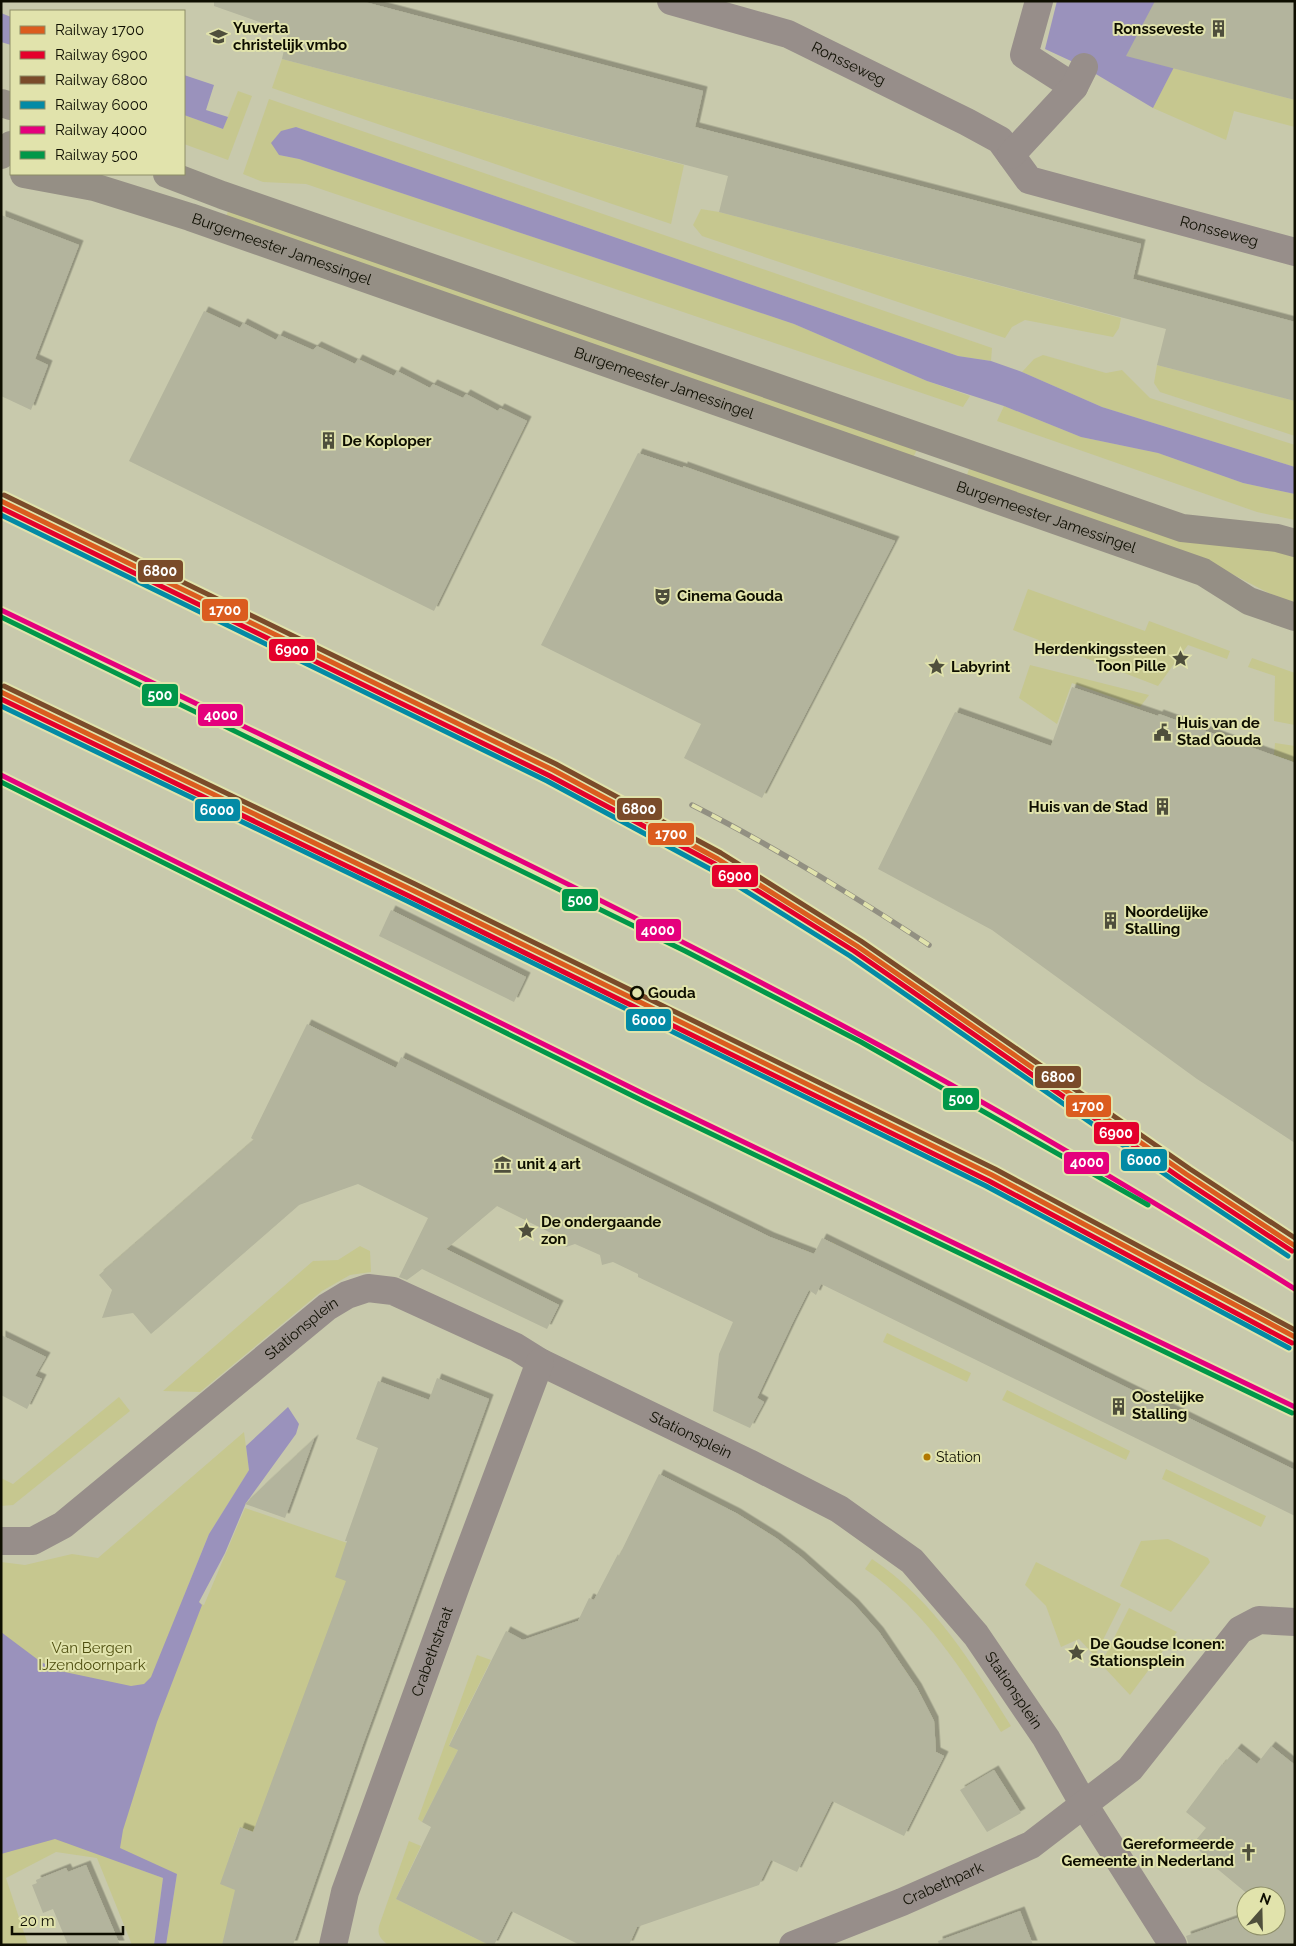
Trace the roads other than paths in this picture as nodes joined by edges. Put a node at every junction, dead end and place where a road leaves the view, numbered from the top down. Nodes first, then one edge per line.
1 (671, 1) edge
2 (1039, 1) edge
3 (10, 146) edge
4 (1, 155) edge
5 (1011, 155) junction
6 (29, 175) edge
7 (170, 175) edge
8 (1295, 252) edge
9 (1295, 543) edge
10 (1295, 617) edge
11 (540, 1362) junction
12 (1, 1541) edge
13 (1295, 1622) edge
14 (1084, 1804) junction
15 (333, 1945) edge
16 (793, 1945) edge
17 (1173, 1945) edge

1 - 5 street, Ronsseweg
2 - 5 street
3 - 4 main road
5 - 8 street, Ronsseweg
6 - 10 main road, Burgemeester Jamessingel
7 - 9 main road
11 - 12 street, Stationsplein
11 - 14 street, Stationsplein
11 - 15 street, Crabethstraat
13 - 14 street
14 - 16 street, Crabethpark
14 - 17 street, Stationsplein

